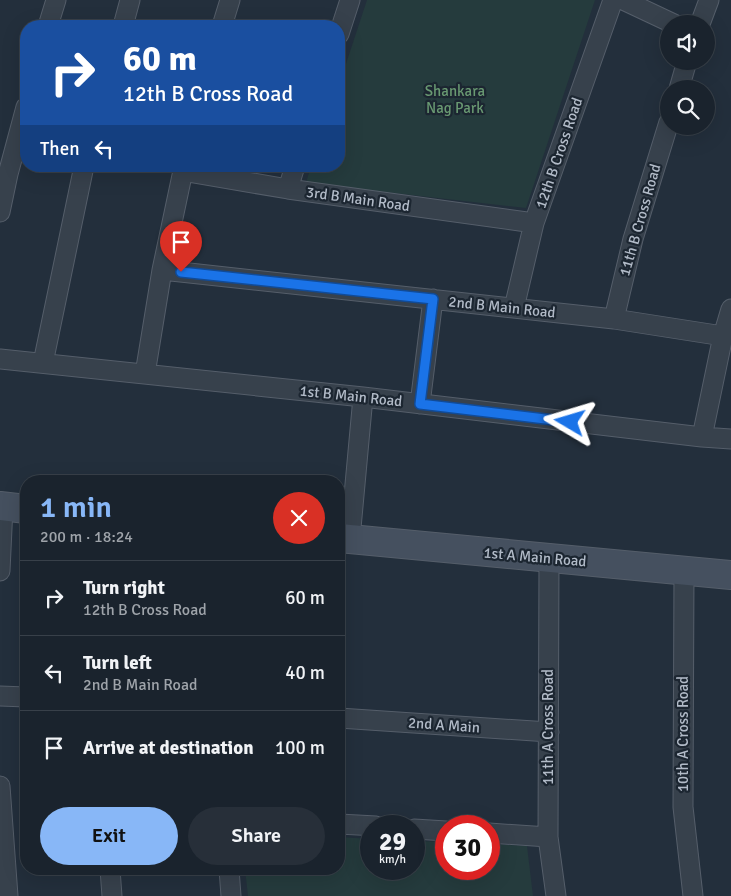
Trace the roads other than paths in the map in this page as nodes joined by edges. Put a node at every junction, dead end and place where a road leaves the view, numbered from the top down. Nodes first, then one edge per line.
1 (56, 0) edge
2 (130, 0) edge
3 (230, 0) edge
4 (350, 0) edge
5 (613, 0) edge
6 (623, 0) edge
7 (709, 0) edge
8 (703, 15) edge
9 (660, 17) edge
10 (50, 20) edge
11 (125, 20) edge
12 (224, 20) edge
13 (344, 20) edge
14 (20, 129) edge
15 (665, 135) edge
16 (83, 172) edge
17 (182, 172) edge
18 (199, 172) edge
19 (293, 172) edge
20 (288, 189) junction
21 (0, 212) edge
22 (534, 224) junction
23 (162, 270) junction
24 (433, 299) junction
25 (514, 308) junction
26 (731, 309) edge
27 (614, 319) junction
28 (723, 336) junction
29 (0, 359) edge
30 (43, 363) junction
31 (144, 374) junction
32 (363, 397) junction
33 (420, 404) junction
34 (702, 437) junction
35 (731, 439) edge
36 (10, 507) edge
37 (345, 539) edge
38 (548, 558) junction
39 (0, 571) edge
40 (684, 571) junction
41 (731, 575) edge
42 (0, 696) edge
43 (20, 697) edge
44 (345, 718) edge
45 (548, 732) junction
46 (0, 786) edge
47 (345, 824) edge
48 (360, 825) edge
49 (500, 834) edge
50 (548, 837) junction
51 (110, 875) edge
52 (229, 875) edge
53 (8, 896) edge
54 (112, 896) edge
55 (231, 896) edge
56 (556, 896) edge
57 (692, 896) edge

1 - 10 street
2 - 11 street
3 - 12 street
4 - 13 street
5 - 22 street, 12th B Cross Road
6 - 9 street
7 - 8 street
14 - 21 street
15 - 27 street, 11th B Cross Road
16 - 30 street
17 - 23 street
18 - 20 street, 3rd B Main Road
19 - 20 street
20 - 22 street, 3rd B Main Road
22 - 25 street, 12th B Cross Road
23 - 24 street, 2nd B Main Road
23 - 31 street
24 - 25 street, 2nd B Main Road
24 - 33 street
25 - 27 street, 2nd B Main Road
26 - 28 street
27 - 28 street, 2nd B Main Road
28 - 34 street
29 - 30 street, 1st B Main Road
30 - 31 street, 1st B Main Road
31 - 32 street, 1st B Main Road
32 - 33 street, 1st B Main Road
32 - 37 street
33 - 34 street, 1st B Main Road
34 - 35 street, 1st B Main Road
36 - 39 street
37 - 38 street, 1st A Main Road
38 - 40 street, 1st A Main Road
38 - 45 street, 11th A Cross Road
40 - 41 street, 1st A Main Road
40 - 57 street, 10th A Cross Road
42 - 43 street
44 - 45 street, 2nd A Main
45 - 50 street, 11th A Cross Road
46 - 53 street
47 - 48 street
49 - 50 street
50 - 56 street, 11th A Cross Road
51 - 54 street
52 - 55 street

